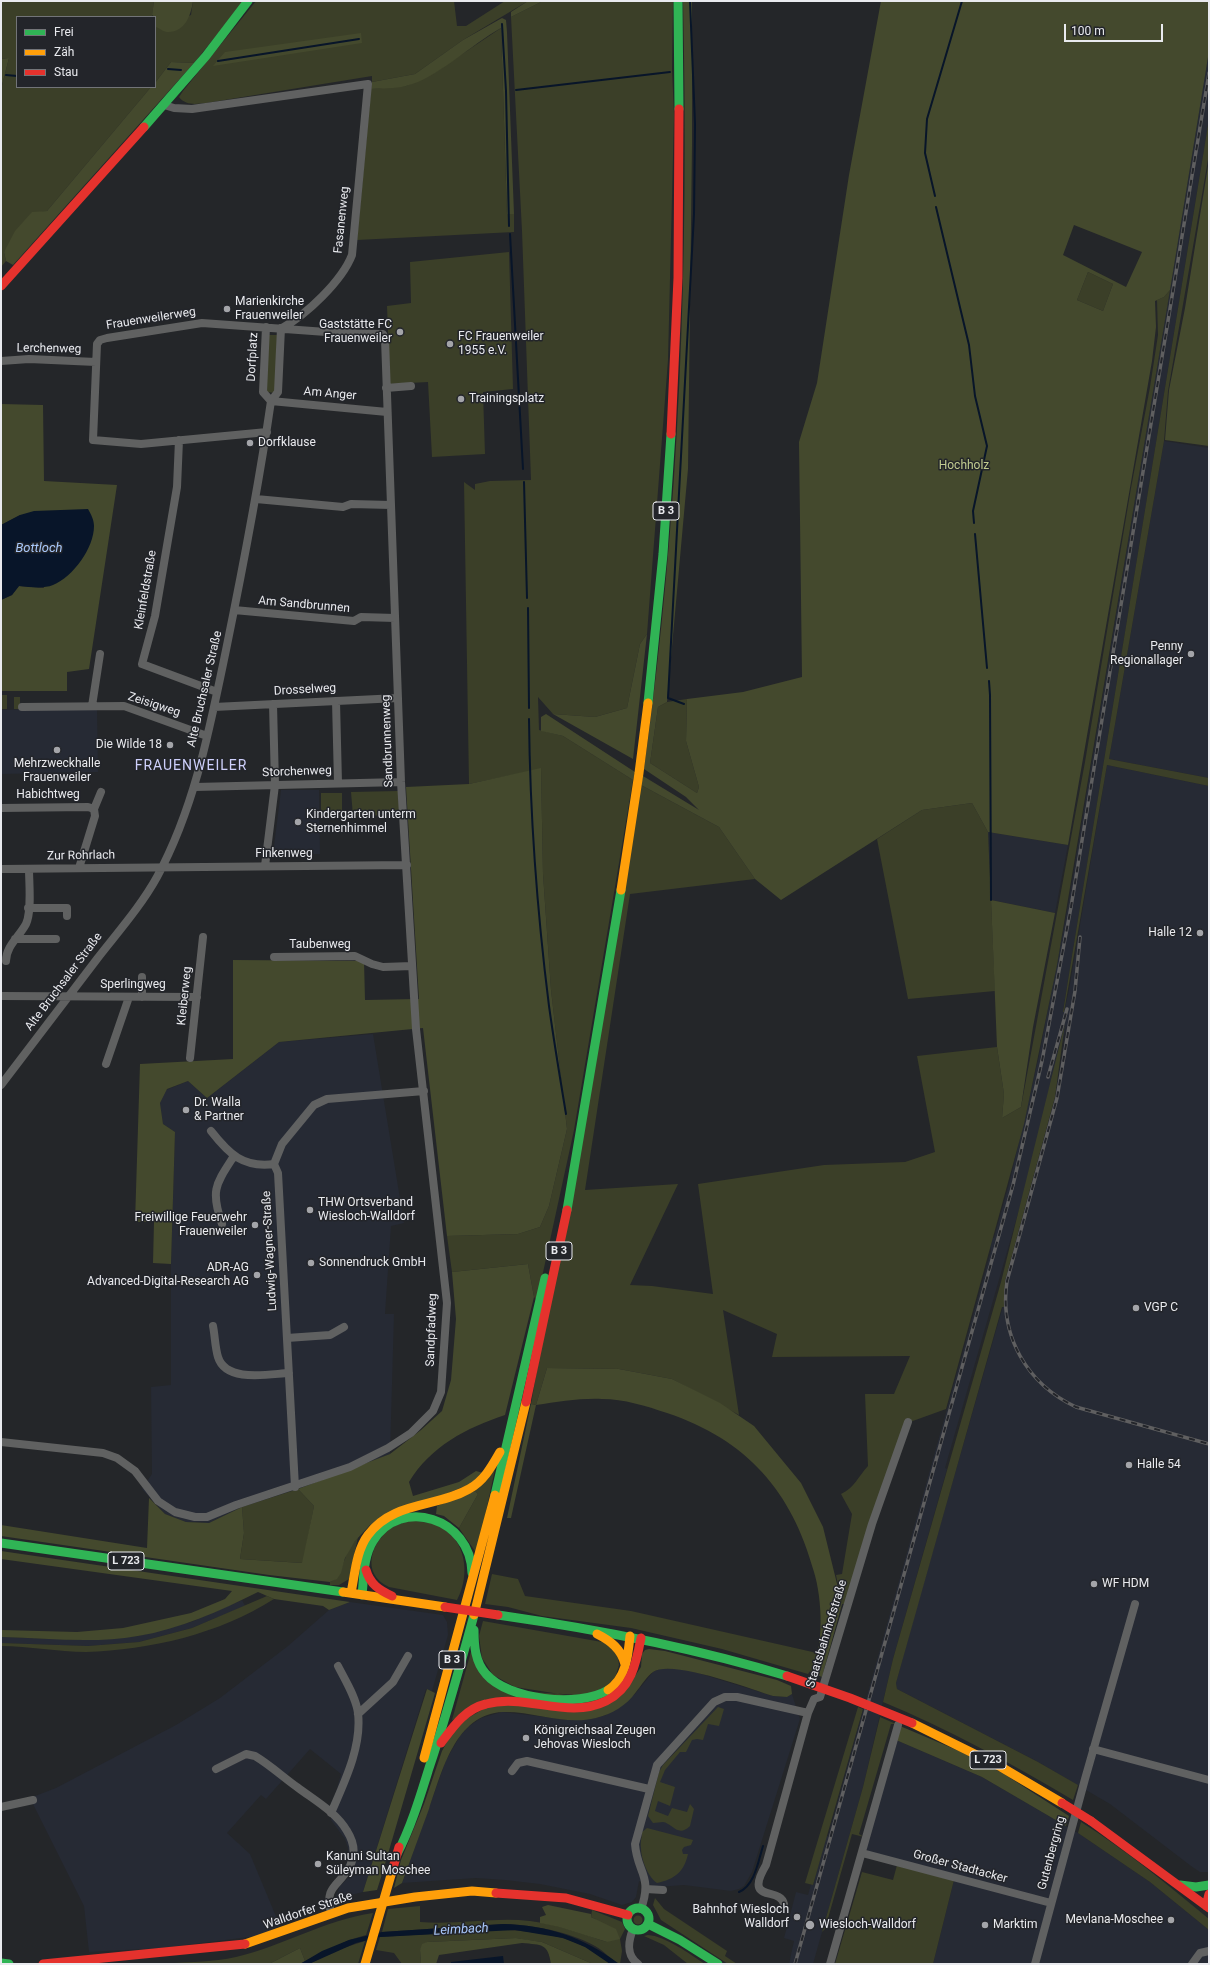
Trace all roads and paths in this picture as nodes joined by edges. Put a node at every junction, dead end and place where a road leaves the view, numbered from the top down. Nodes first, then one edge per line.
1 (248, 1) edge
2 (678, 1) edge
3 (164, 105) junction
4 (1, 286) edge
5 (266, 327) junction
6 (281, 328) junction
7 (1, 361) edge
8 (96, 362) junction
9 (411, 386) dead end
10 (386, 388) junction
11 (272, 401) junction
12 (387, 412) junction
13 (267, 432) junction
14 (178, 440) junction
15 (256, 499) junction
16 (391, 505) junction
17 (234, 610) junction
18 (395, 618) junction
19 (100, 654) dead end
20 (217, 692) junction
21 (398, 698) junction
22 (336, 701) junction
23 (273, 704) junction
24 (92, 706) junction
25 (22, 707) dead end
26 (214, 707) junction
27 (207, 736) junction
28 (401, 782) junction
29 (338, 783) junction
30 (274, 785) junction
31 (194, 787) junction
32 (101, 792) dead end
33 (1, 808) edge
34 (94, 809) junction
35 (265, 866) junction
36 (407, 866) junction
37 (162, 867) junction
38 (29, 868) junction
39 (79, 868) junction
40 (1, 869) edge
41 (28, 908) junction
42 (67, 916) dead end
43 (203, 937) dead end
44 (15, 939) junction
45 (56, 939) dead end
46 (274, 957) dead end
47 (6, 961) dead end
48 (412, 966) junction
49 (142, 977) dead end
50 (1, 996) edge
51 (68, 997) junction
52 (129, 997) junction
53 (142, 997) junction
54 (198, 997) junction
55 (599, 1016) junction
56 (190, 1058) dead end
57 (106, 1064) dead end
58 (1, 1086) edge
59 (424, 1091) junction
60 (211, 1131) dead end
61 (234, 1156) junction
62 (274, 1164) junction
63 (222, 1224) dead end
64 (213, 1326) dead end
65 (344, 1327) dead end
66 (287, 1338) junction
67 (289, 1373) junction
68 (908, 1422) dead end
69 (511, 1429) junction
70 (1, 1442) edge
71 (295, 1486) junction
72 (1, 1543) edge
73 (365, 1567) junction
74 (472, 1588) junction
75 (351, 1593) junction
76 (362, 1595) junction
77 (398, 1600) junction
78 (1135, 1604) dead end
79 (474, 1617) junction
80 (587, 1629) junction
81 (630, 1636) junction
82 (641, 1638) junction
83 (408, 1656) dead end
84 (338, 1666) dead end
85 (625, 1666) junction
86 (808, 1713) junction
87 (358, 1714) junction
88 (898, 1725) dead end
89 (435, 1749) junction
90 (1093, 1749) junction
91 (216, 1769) dead end
92 (512, 1771) dead end
93 (1209, 1780) edge
94 (650, 1789) junction
95 (33, 1800) dead end
96 (1, 1807) edge
97 (331, 1813) junction
98 (862, 1853) junction
99 (396, 1854) junction
100 (1209, 1885) edge
101 (1180, 1886) junction
102 (646, 1889) junction
103 (663, 1890) dead end
104 (1209, 1894) edge
105 (1051, 1903) junction
106 (784, 1904) dead end
107 (1208, 1906) edge
108 (641, 1909) junction
109 (331, 1913) junction
110 (628, 1915) junction
111 (648, 1924) junction
112 (633, 1929) junction
113 (1209, 1951) edge
114 (1, 1963) edge
115 (634, 1963) edge
116 (9, 1964) edge
117 (43, 1964) edge
118 (365, 1964) edge
119 (718, 1964) edge
120 (830, 1964) edge
121 (1035, 1964) edge
122 (1192, 1964) edge

1 - 3 main road
2 - 55 main road, B 3
3 - 4 main road
3 - 6 street, Fasanenweg
5 - 6 street, Dorfplatz
5 - 8 street, Frauenweilerweg
5 - 11 street, Dorfplatz
6 - 10 street, Sandbrunnenweg
6 - 11 street
7 - 8 street, Lerchenweg
8 - 14 street, Frauenweilerweg
9 - 10 street
10 - 12 street, Sandbrunnenweg
11 - 12 street, Am Anger
11 - 13 street
12 - 16 street, Sandbrunnenweg
13 - 14 street, Frauenweilerweg
13 - 15 street, Alte Bruchsaler Straße
14 - 20 street, Kleinfeldstraße
15 - 16 street
15 - 17 street, Alte Bruchsaler Straße
16 - 18 street, Sandbrunnenweg
17 - 18 street, Am Sandbrunnen
17 - 20 street, Alte Bruchsaler Straße
18 - 21 street, Sandbrunnenweg
19 - 24 street
20 - 26 street, Alte Bruchsaler Straße
21 - 22 street, Drosselweg
21 - 28 street, Sandbrunnenweg
22 - 23 street, Drosselweg
22 - 29 street
23 - 26 street, Drosselweg
23 - 30 street
24 - 25 street, Zeisigweg
24 - 27 street, Zeisigweg
26 - 27 street, Alte Bruchsaler Straße
27 - 31 street, Alte Bruchsaler Straße
28 - 29 street, Storchenweg
28 - 36 street, Sandbrunnenweg
29 - 30 street, Storchenweg
30 - 31 street, Storchenweg
30 - 35 street
31 - 37 street, Alte Bruchsaler Straße
32 - 34 street, Habichtweg
33 - 34 street, Habichtweg
34 - 39 street, Habichtweg
35 - 36 street, Finkenweg
35 - 37 street, Finkenweg
36 - 48 street, Sandbrunnenweg
37 - 39 street, Zur Rohrlach
37 - 51 street, Alte Bruchsaler Straße
38 - 39 street, Zur Rohrlach
38 - 40 street, Zur Rohrlach
38 - 41 street
41 - 42 street
41 - 44 street
43 - 54 street, Kleiberweg
44 - 45 street
44 - 47 street
46 - 48 street, Taubenweg
48 - 59 street, Sandbrunnenweg
49 - 53 street
50 - 51 street, Sperlingweg
51 - 52 street, Sperlingweg
51 - 58 street, Alte Bruchsaler Straße
52 - 53 street, Sperlingweg
52 - 57 street
53 - 54 street, Sperlingweg
54 - 56 street, Kleiberweg
55 - 69 main road, B 3
55 - 79 main road, B 3
59 - 62 street
59 - 71 street, Sandpfadweg
60 - 61 street
61 - 62 street
61 - 63 street
62 - 66 street, Ludwig-Wagner-Straße
64 - 67 street
65 - 66 street
66 - 67 street, Ludwig-Wagner-Straße
67 - 71 street, Ludwig-Wagner-Straße
68 - 86 street, Staatsbahnhofstraße
69 - 74 main road, B 3
69 - 75 main road
70 - 71 street
72 - 75 main road, L 723
73 - 74 main road
73 - 76 main road
73 - 77 main road
74 - 99 main road, B 3
75 - 76 main road, L 723
76 - 77 main road, L 723
77 - 80 main road, L 723, bridge
78 - 90 street, Gutenbergring
79 - 85 main road
79 - 89 main road, B 3
80 - 81 main road, L 723
80 - 85 main road
81 - 82 main road, L 723
81 - 85 main road
82 - 89 main road
82 - 101 main road, L 723, bridge
83 - 87 street
84 - 87 street
86 - 94 street
86 - 106 street, Staatsbahnhofstraße
87 - 97 street
88 - 98 street
89 - 99 main road, B 3
90 - 93 street
90 - 105 street, Gutenbergring
91 - 97 street
92 - 94 street
94 - 102 street
95 - 96 street
97 - 109 street
98 - 105 street, Großer Stadtacker
98 - 120 street
99 - 118 main road, B 3, bridge
100 - 101 main road
101 - 107 main road, L 723
102 - 103 street
102 - 108 street
104 - 107 main road
105 - 121 street, Gutenbergring
108 - 110 main road
108 - 111 main road
109 - 110 main road, Walldorfer Straße
109 - 117 main road, Walldorfer Straße
110 - 112 main road
111 - 112 main road
111 - 119 main road
112 - 115 street
113 - 122 street
114 - 116 main road

